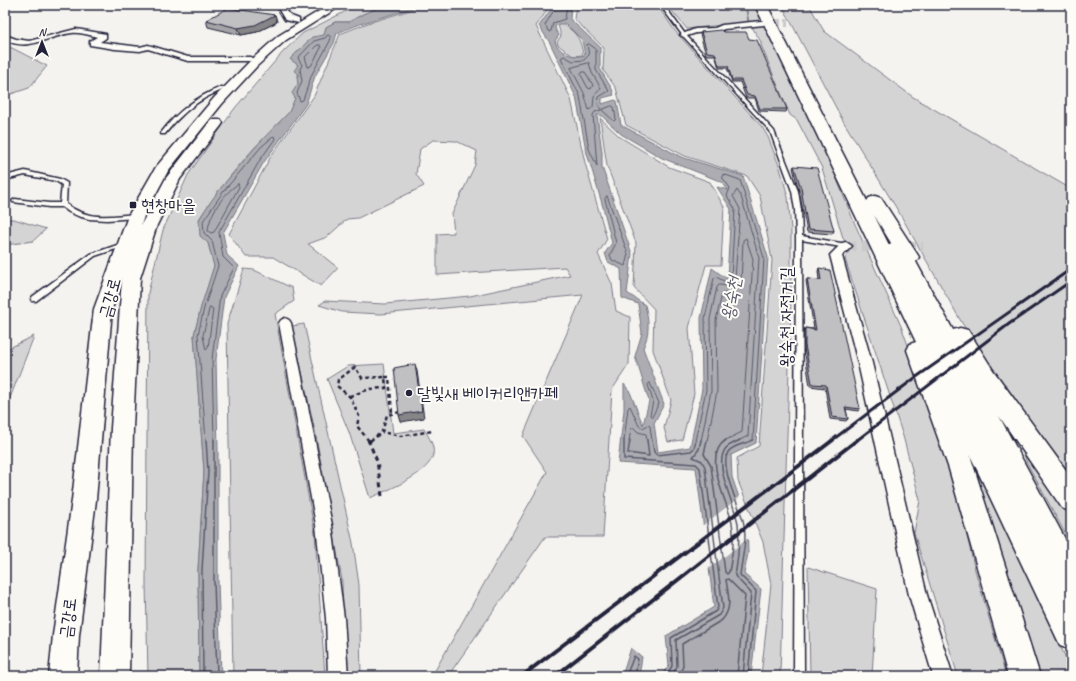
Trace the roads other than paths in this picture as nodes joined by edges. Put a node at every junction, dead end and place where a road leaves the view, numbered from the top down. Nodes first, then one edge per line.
1 (279, 5) edge
2 (324, 5) edge
3 (337, 5) edge
4 (348, 5) edge
5 (662, 5) edge
6 (772, 5) edge
7 (761, 14) edge
8 (296, 21) junction
9 (684, 36) junction
10 (5, 37) edge
11 (250, 59) junction
12 (221, 94) junction
13 (163, 133) dead end
14 (5, 178) edge
15 (15, 200) dead end
16 (867, 202) junction
17 (63, 204) junction
18 (136, 216) junction
19 (799, 237) junction
20 (126, 244) junction
21 (846, 246) joint
22 (34, 299) dead end
23 (285, 323) dead end
24 (1071, 499) edge
25 (1071, 580) edge
26 (1071, 634) edge
27 (63, 676) edge
28 (116, 676) edge
29 (338, 676) edge
30 (799, 676) edge
31 (943, 676) edge
32 (1024, 676) edge

1 - 8 street
2 - 8 main road
3 - 12 main road, 금강로
4 - 28 main road, 금강로
5 - 9 lane, 왕숙천 자전거길
6 - 16 highway
7 - 9 street
7 - 16 highway
8 - 11 main road
9 - 19 lane, 왕숙천 자전거길
10 - 11 street
11 - 12 main road
12 - 13 lane
12 - 18 main road, 금강로
14 - 17 lane
15 - 17 lane
16 - 24 highway
16 - 25 highway
16 - 26 highway
16 - 32 highway
17 - 18 lane
18 - 20 main road, 금강로
19 - 21 lane
19 - 30 lane, 왕숙천 자전거길
20 - 22 lane
20 - 27 main road, 금강로
21 - 31 street
23 - 29 street

